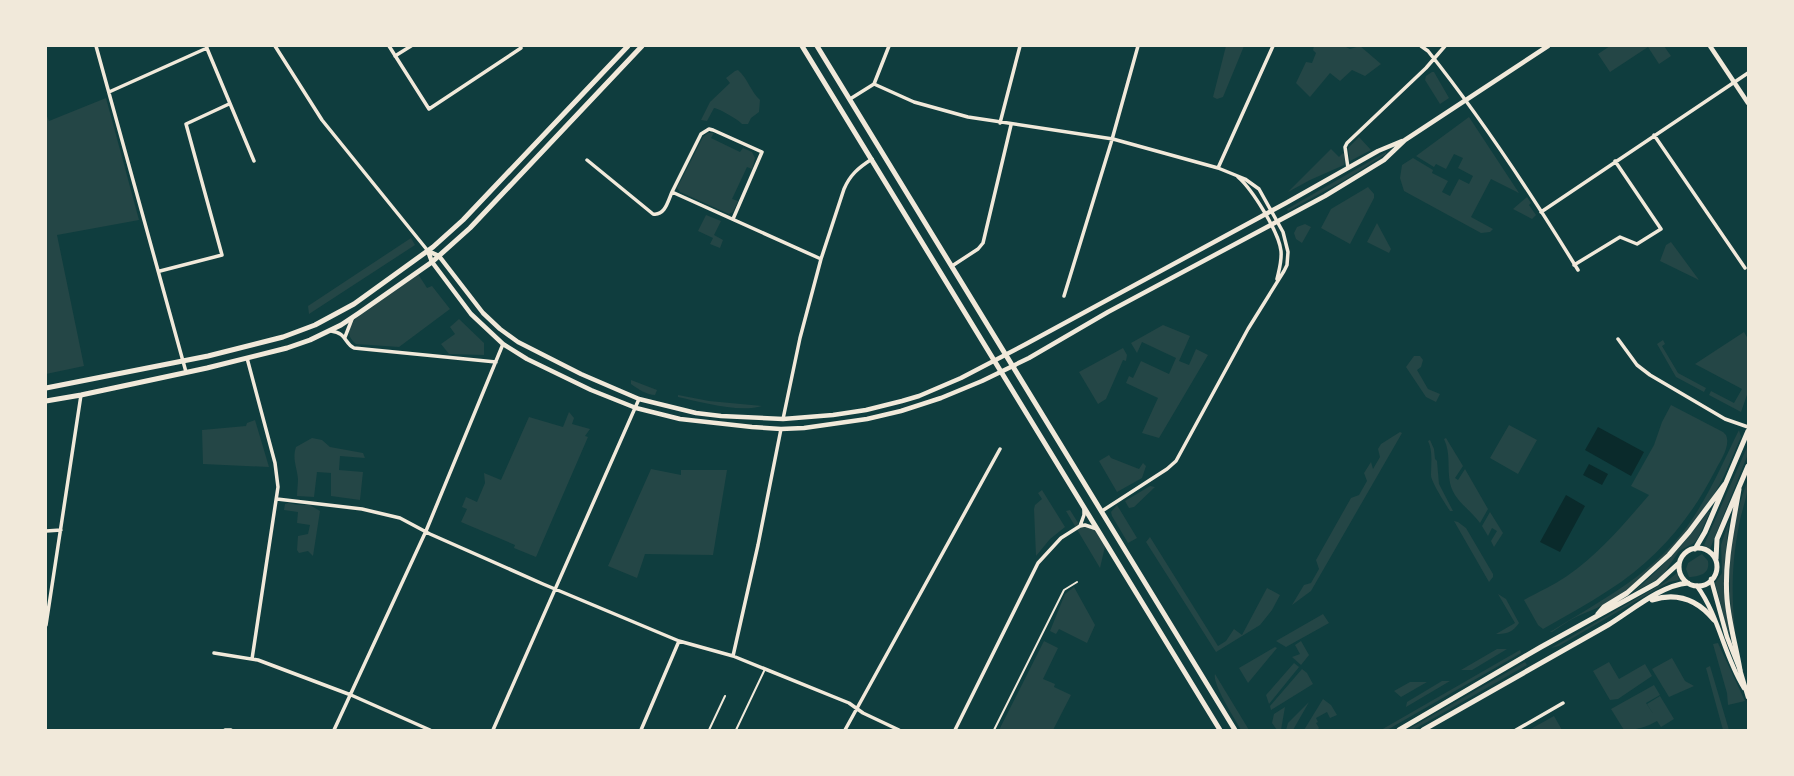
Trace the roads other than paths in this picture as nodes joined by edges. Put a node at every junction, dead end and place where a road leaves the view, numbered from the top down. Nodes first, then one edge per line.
1 (96, 46) edge
2 (275, 46) edge
3 (389, 46) edge
4 (411, 46) edge
5 (628, 46) edge
6 (642, 46) edge
7 (802, 46) edge
8 (817, 46) edge
9 (889, 46) edge
10 (1020, 46) edge
11 (1138, 46) edge
12 (1273, 46) edge
13 (1421, 46) edge
14 (1445, 46) edge
15 (1548, 46) edge
16 (1710, 46) edge
17 (206, 47) edge
18 (521, 48) dead end
19 (395, 56) junction
20 (1434, 59) junction
21 (1748, 73) edge
22 (1734, 82) junction
23 (874, 84) junction
24 (109, 92) junction
25 (850, 99) junction
26 (1465, 100) junction
27 (1748, 103) edge
28 (230, 104) junction
29 (1000, 123) junction
30 (1011, 125) junction
31 (1654, 135) junction
32 (1113, 138) junction
33 (1405, 140) junction
34 (872, 159) junction
35 (587, 160) dead end
36 (254, 161) dead end
37 (1616, 161) junction
38 (1218, 168) junction
39 (1348, 168) junction
40 (1235, 174) junction
41 (672, 192) junction
42 (1271, 211) junction
43 (1541, 212) junction
44 (1264, 214) junction
45 (733, 219) junction
46 (1277, 222) junction
47 (1270, 225) junction
48 (428, 251) junction
49 (439, 256) junction
50 (820, 259) junction
51 (432, 262) junction
52 (1574, 265) junction
53 (952, 266) junction
54 (1745, 268) dead end
55 (1578, 270) dead end
56 (160, 271) junction
57 (1276, 282) junction
58 (1064, 296) dead end
59 (353, 317) junction
60 (328, 331) junction
61 (345, 337) junction
62 (1618, 340) dead end
63 (503, 344) junction
64 (1006, 355) junction
65 (247, 358) junction
66 (184, 360) junction
67 (995, 361) junction
68 (496, 362) junction
69 (1013, 366) junction
70 (186, 372) junction
71 (1001, 372) junction
72 (46, 388) edge
73 (81, 395) junction
74 (639, 399) junction
75 (46, 401) edge
76 (636, 408) junction
77 (783, 419) junction
78 (1748, 427) edge
79 (781, 429) junction
80 (1748, 430) edge
81 (1000, 449) dead end
82 (1748, 466) edge
83 (1725, 484) junction
84 (1739, 489) junction
85 (277, 499) junction
86 (1084, 507) junction
87 (1102, 511) junction
88 (1080, 526) junction
89 (1098, 529) junction
90 (61, 530) junction
91 (46, 531) edge
92 (426, 531) junction
93 (1695, 549) junction
94 (1716, 559) junction
95 (1679, 563) junction
96 (1711, 580) junction
97 (1077, 582) dead end
98 (1688, 583) junction
99 (1696, 586) junction
100 (555, 590) junction
101 (1643, 603) junction
102 (1593, 618) junction
103 (1714, 620) junction
104 (46, 625) edge
105 (679, 641) junction
106 (214, 654) dead end
107 (733, 656) junction
108 (252, 659) junction
109 (765, 669) junction
110 (1740, 670) junction
111 (1748, 694) edge
112 (351, 695) junction
113 (725, 696) dead end
114 (1563, 703) dead end
115 (856, 708) junction
116 (225, 730) edge
117 (231, 730) edge
118 (334, 730) edge
119 (430, 730) edge
120 (493, 730) edge
121 (642, 730) edge
122 (709, 730) edge
123 (736, 730) edge
124 (845, 730) edge
125 (899, 730) edge
126 (956, 730) edge
127 (994, 730) edge
128 (1220, 730) edge
129 (1235, 730) edge
130 (1399, 730) edge
131 (1423, 730) edge
132 (1516, 730) edge

1 - 24 street
2 - 48 street
3 - 19 street
4 - 19 street
5 - 48 main road
6 - 49 main road
7 - 34 main road
8 - 25 main road
9 - 23 street
10 - 29 street
11 - 32 street
12 - 38 street
13 - 20 street
14 - 20 street
15 - 26 street
16 - 22 street
17 - 24 street
17 - 28 street
18 - 19 street
20 - 26 street
20 - 39 street
21 - 22 street
22 - 27 street
22 - 31 street
23 - 25 street
23 - 29 street
24 - 56 street
25 - 53 main road
26 - 33 street
26 - 43 street
28 - 36 street
28 - 56 street
29 - 30 street
30 - 32 street
30 - 53 street
31 - 37 street
31 - 54 street
32 - 38 street
32 - 58 street
33 - 39 street
33 - 46 street
34 - 50 street
34 - 67 main road
35 - 41 street
37 - 43 street
37 - 52 street
38 - 40 street
39 - 42 street
40 - 42 street
40 - 44 street
41 - 45 street
41 - 45 street
42 - 44 street
42 - 46 street
43 - 52 street
44 - 47 street
44 - 64 street
45 - 50 street
46 - 47 street
46 - 57 street
47 - 57 street
47 - 69 street
48 - 49 street
48 - 51 street
48 - 66 main road
49 - 51 main road
49 - 74 street
50 - 77 street
51 - 59 main road
51 - 63 street
52 - 55 street
53 - 64 main road
56 - 66 street
57 - 87 street
59 - 60 main road
59 - 61 street
60 - 61 street
60 - 65 main road
61 - 68 street
62 - 78 street
63 - 68 street
63 - 76 street
64 - 67 street
64 - 69 main road
65 - 70 main road
65 - 85 street
66 - 70 street
66 - 72 main road
67 - 71 main road
67 - 77 street
68 - 92 street
69 - 71 street
69 - 87 main road
70 - 73 main road
71 - 79 street
71 - 86 main road
73 - 75 main road
73 - 90 street
74 - 76 street
74 - 77 street
76 - 79 street
76 - 100 street
79 - 107 street
80 - 83 main road
81 - 115 street
82 - 84 main road
83 - 93 main road
83 - 102 main road
84 - 94 main road
84 - 110 main road
85 - 92 street
85 - 108 street
86 - 88 street
86 - 89 main road
87 - 129 main road
88 - 89 street
88 - 126 street
89 - 128 main road
90 - 91 street
90 - 104 street
92 - 100 street
92 - 112 street
93 - 94 main road
93 - 95 main road
94 - 96 main road
95 - 98 main road
95 - 102 main road
96 - 99 main road
96 - 110 street
97 - 127 lane
98 - 99 main road
98 - 101 main road
99 - 103 street
100 - 105 street
100 - 120 street
101 - 103 main road
101 - 131 main road
102 - 130 main road
103 - 111 street
105 - 107 street
105 - 121 street
106 - 108 street
107 - 109 street
108 - 112 street
109 - 115 street
109 - 123 lane
110 - 111 street
112 - 118 street
112 - 119 street
113 - 122 lane
114 - 132 street
115 - 124 street
115 - 125 street
116 - 117 street

